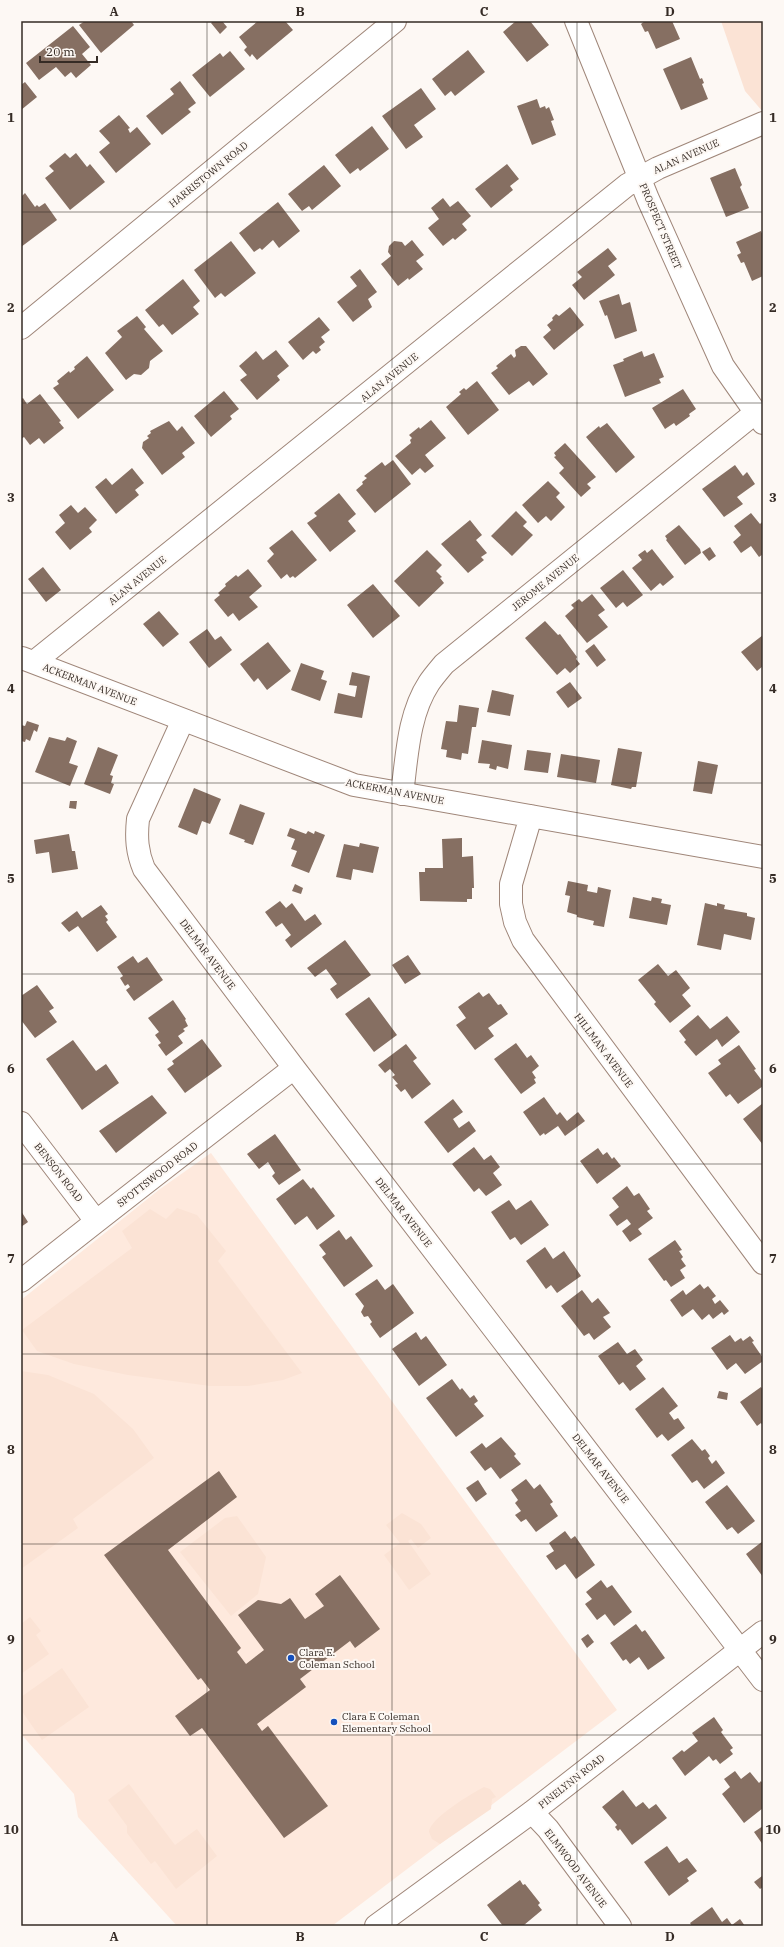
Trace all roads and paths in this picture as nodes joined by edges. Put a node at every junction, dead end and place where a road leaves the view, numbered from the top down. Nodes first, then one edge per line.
1 (395, 21) edge
2 (576, 21) edge
3 (763, 123) edge
4 (640, 178) junction
5 (21, 328) edge
6 (759, 418) edge
7 (27, 660) edge
8 (183, 720) junction
9 (402, 794) junction
10 (531, 816) junction
11 (763, 857) edge
12 (294, 1068) junction
13 (21, 1123) edge
14 (96, 1221) junction
15 (763, 1263) edge
16 (21, 1281) edge
17 (763, 1632) edge
18 (740, 1649) junction
19 (763, 1680) edge
20 (532, 1812) junction
21 (376, 1926) edge
22 (620, 1926) edge

1 - 5 street, HARRISTOWN ROAD
2 - 4 street, PROSPECT STREET
3 - 4 street, ALAN AVENUE
4 - 6 street, PROSPECT STREET
4 - 7 street, ALAN AVENUE
6 - 9 street, JEROME AVENUE
7 - 8 street, ACKERMAN AVENUE
8 - 9 street, ACKERMAN AVENUE
8 - 12 street, DELMAR AVENUE
9 - 10 street, ACKERMAN AVENUE
10 - 11 street, ACKERMAN AVENUE
10 - 15 street, HILLMAN AVENUE
12 - 14 street, SPOTTSWOOD ROAD
12 - 18 street, DELMAR AVENUE
13 - 14 street, BENSON ROAD
14 - 16 street, SPOTTSWOOD ROAD
17 - 18 street, PINELYNN ROAD
18 - 19 street, DELMAR AVENUE
18 - 20 street, PINELYNN ROAD
20 - 21 street, PINELYNN ROAD
20 - 22 street, ELMWOOD AVENUE

